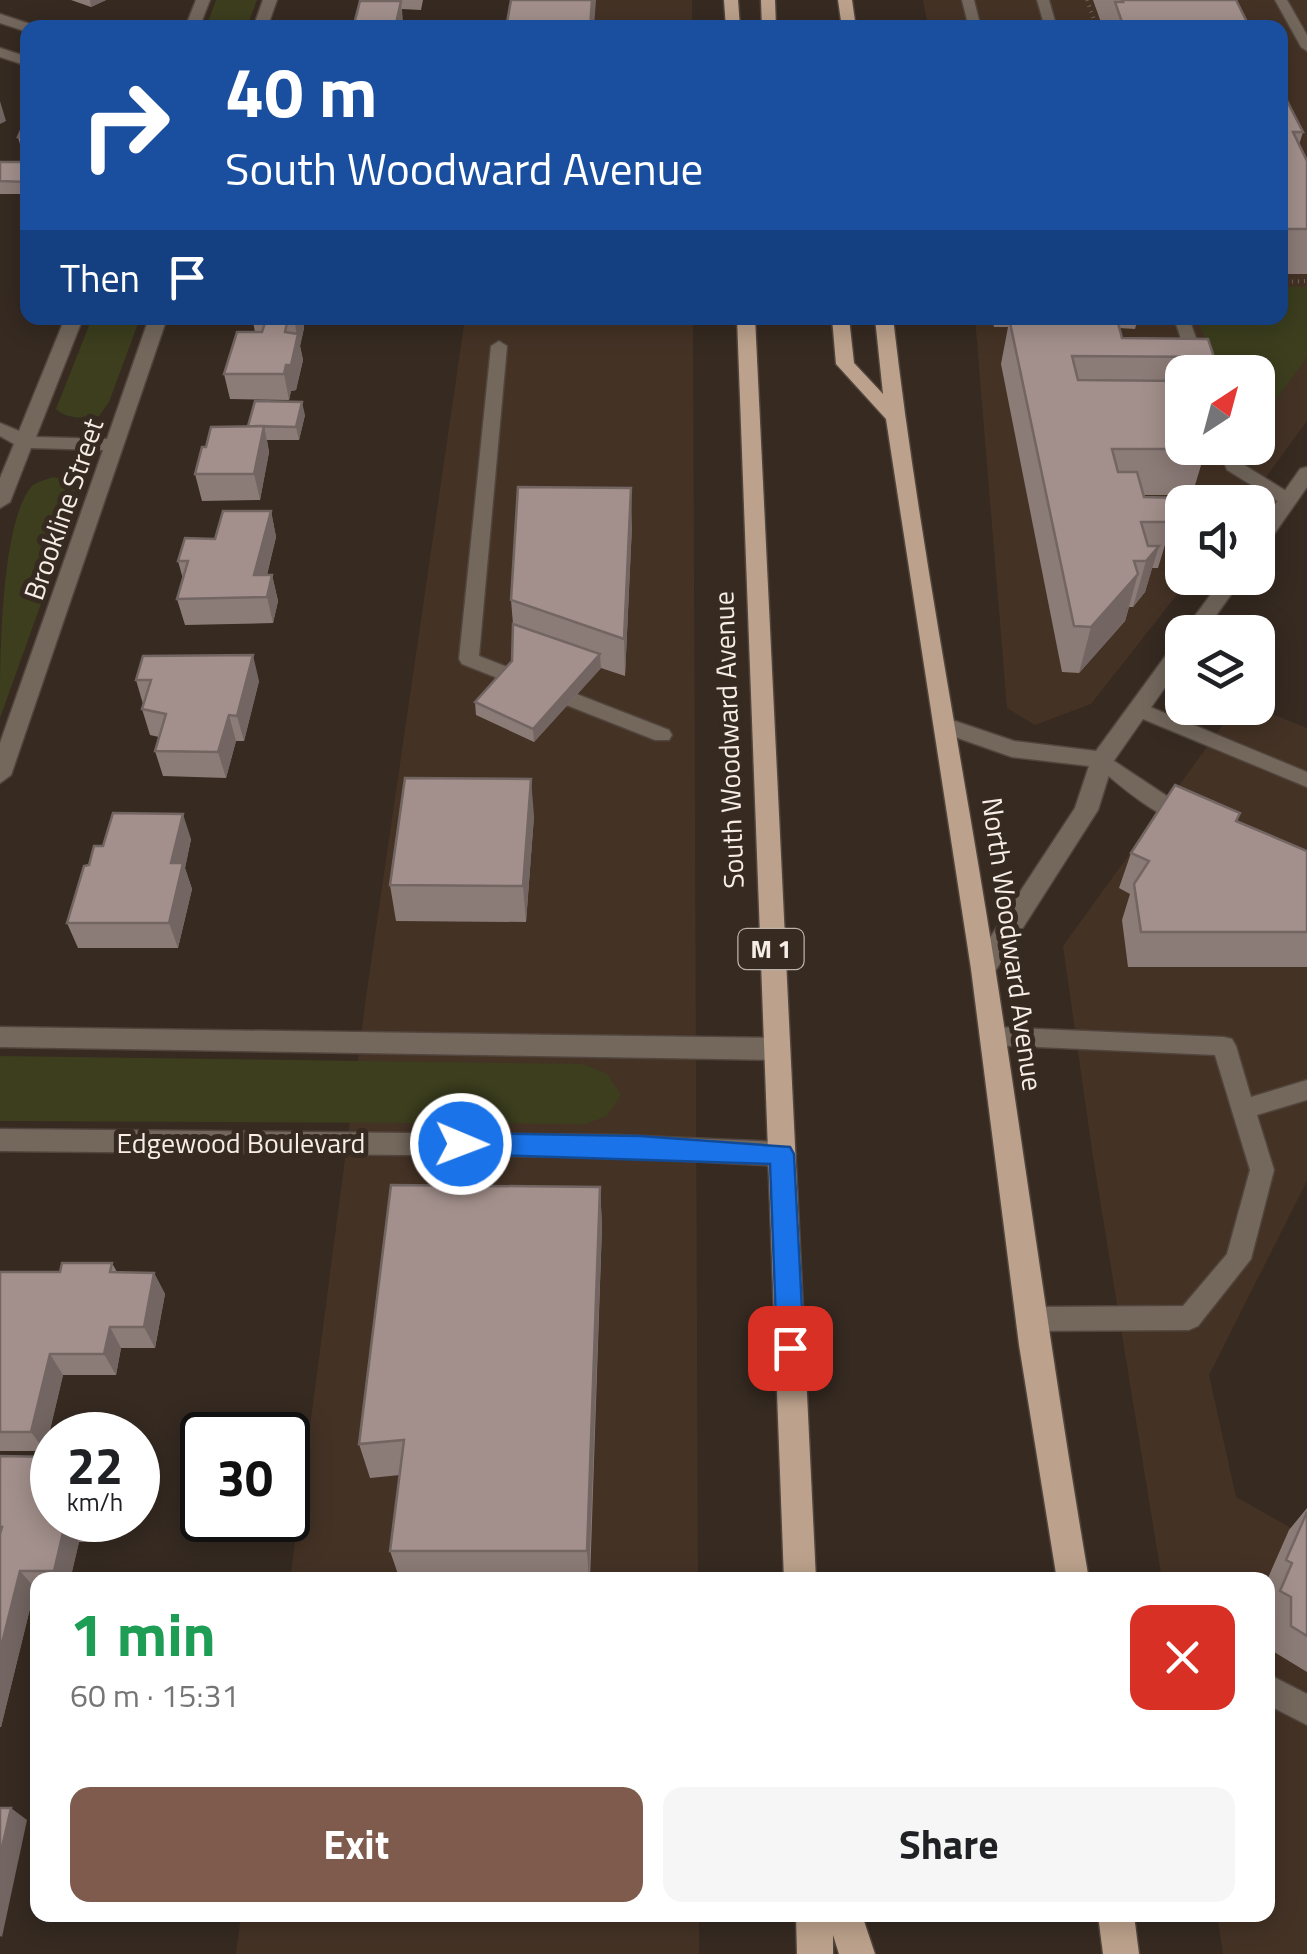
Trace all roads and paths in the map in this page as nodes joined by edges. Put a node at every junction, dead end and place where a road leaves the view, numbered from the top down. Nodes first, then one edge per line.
1 (1281, 0) edge
2 (1307, 48) edge
3 (71, 325) edge
4 (156, 325) edge
5 (746, 325) edge
6 (841, 325) edge
7 (885, 325) edge
8 (1183, 325) edge
9 (499, 346) dead end
10 (1194, 355) edge
11 (895, 418) junction
12 (0, 429) edge
13 (25, 442) junction
14 (114, 445) junction
15 (1234, 465) edge
16 (1307, 473) edge
17 (1288, 500) junction
18 (0, 502) edge
19 (1275, 519) edge
20 (1165, 671) edge
21 (1138, 708) junction
22 (946, 726) junction
23 (662, 735) dead end
24 (1102, 760) junction
25 (0, 775) edge
26 (1307, 780) edge
27 (1209, 826) edge
28 (983, 969) junction
29 (992, 1036) junction
30 (0, 1037) edge
31 (775, 1049) junction
32 (1307, 1090) edge
33 (1243, 1108) junction
34 (0, 1140) edge
35 (782, 1154) junction
36 (1031, 1319) junction
37 (800, 1572) edge
38 (1072, 1572) edge
39 (1275, 1693) edge
40 (1307, 1710) edge
41 (814, 1922) edge
42 (846, 1922) edge
43 (1117, 1922) edge
44 (815, 1954) edge
45 (856, 1954) edge
46 (1121, 1954) edge

1 - 2 lane
3 - 13 street, Brookline Street
4 - 14 street, Brookline Street
5 - 31 main road, South Woodward Avenue / M 1
6 - 11 main road
7 - 11 main road, North Woodward Avenue
8 - 10 lane
9 - 23 lane
11 - 22 main road, North Woodward Avenue
12 - 13 street
13 - 14 street
13 - 18 street, Brookline Street
14 - 25 street, Brookline Street
15 - 17 lane
16 - 17 street
17 - 19 street
20 - 21 street
21 - 24 street
21 - 26 lane
22 - 24 street
22 - 28 main road, North Woodward Avenue
24 - 27 lane
24 - 28 street
28 - 29 main road, North Woodward Avenue
29 - 33 lane
29 - 36 main road, North Woodward Avenue
30 - 31 street
31 - 35 main road, South Woodward Avenue / M 1
32 - 33 lane
33 - 36 lane
34 - 35 street, Edgewood Boulevard
35 - 37 main road, South Woodward Avenue / M 1
36 - 38 main road, North Woodward Avenue
39 - 40 lane
41 - 44 main road
42 - 45 main road
43 - 46 main road

